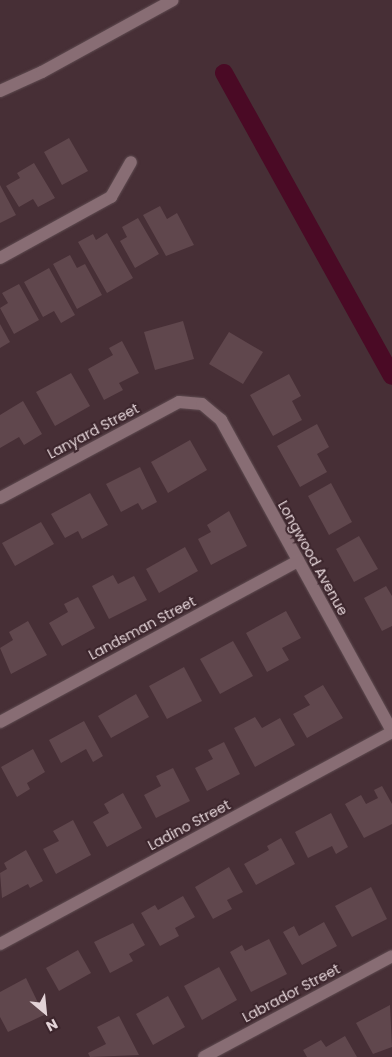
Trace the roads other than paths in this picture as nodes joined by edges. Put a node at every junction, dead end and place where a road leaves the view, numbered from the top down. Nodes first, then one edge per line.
1 (172, 0) edge
2 (42, 72) junction
3 (0, 91) edge
4 (0, 100) edge
5 (131, 162) dead end
6 (0, 258) edge
7 (202, 404) joint
8 (0, 498) edge
9 (298, 561) junction
10 (0, 722) edge
11 (392, 732) edge
12 (0, 944) edge
13 (392, 956) edge
14 (204, 1057) edge

1 - 2 street
2 - 3 street
2 - 4 street
5 - 6 street
7 - 8 street, Lanyard Street
7 - 9 street, Longwood Avenue
9 - 10 street, Landsman Street
9 - 11 street, Longwood Avenue
11 - 12 street, Ladino Street
13 - 14 street, Labrador Street

